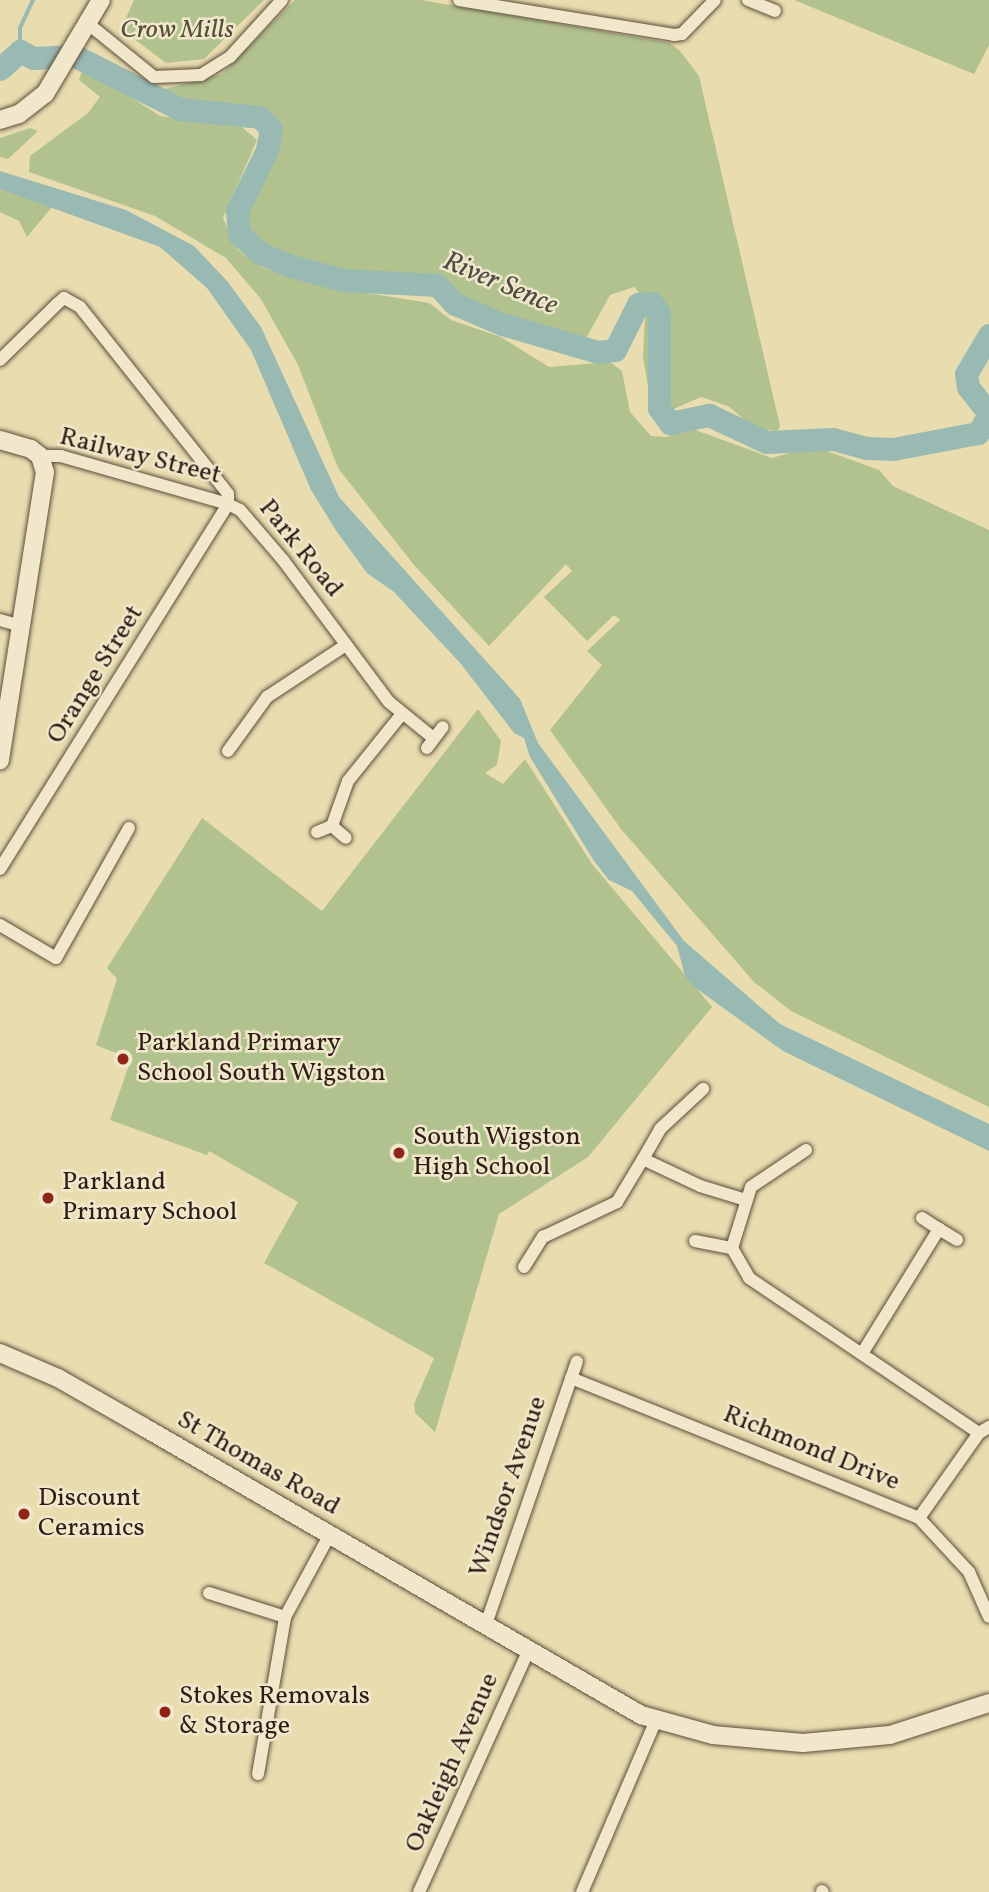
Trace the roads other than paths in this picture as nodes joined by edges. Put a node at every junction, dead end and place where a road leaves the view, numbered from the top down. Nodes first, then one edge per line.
1 (100, 0) edge
2 (282, 0) edge
3 (459, 0) edge
4 (715, 0) edge
5 (748, 0) edge
6 (775, 10) dead end
7 (86, 22) junction
8 (0, 120) edge
9 (0, 360) edge
10 (0, 440) edge
11 (40, 456) junction
12 (228, 504) junction
13 (0, 620) edge
14 (21, 626) junction
15 (346, 645) junction
16 (401, 715) junction
17 (443, 727) dead end
18 (228, 751) dead end
19 (0, 761) edge
20 (332, 827) junction
21 (129, 828) dead end
22 (317, 832) dead end
23 (346, 838) dead end
24 (0, 869) edge
25 (0, 925) edge
26 (703, 1089) dead end
27 (806, 1150) dead end
28 (643, 1159) junction
29 (746, 1200) junction
30 (922, 1218) dead end
31 (939, 1229) junction
32 (957, 1240) dead end
33 (695, 1241) dead end
34 (732, 1248) junction
35 (524, 1267) dead end
36 (863, 1352) junction
37 (0, 1353) edge
38 (577, 1361) dead end
39 (571, 1378) junction
40 (984, 1430) edge
41 (919, 1518) junction
42 (330, 1536) junction
43 (209, 1593) dead end
44 (285, 1617) junction
45 (989, 1617) edge
46 (485, 1627) junction
47 (528, 1652) junction
48 (989, 1703) edge
49 (656, 1720) junction
50 (258, 1774) dead end
51 (419, 1892) edge
52 (582, 1892) edge

1 - 7 main road
2 - 7 street
3 - 4 street
5 - 6 street
7 - 8 main road
9 - 12 street, Park Road
10 - 11 main road
11 - 12 street, Railway Street
11 - 14 main road
12 - 15 street, Park Road
12 - 24 street, Orange Street
13 - 14 street
14 - 19 main road
15 - 16 street, Park Road
15 - 18 street
16 - 17 street, Park Road
16 - 20 street
20 - 22 street
20 - 23 street
21 - 25 street
26 - 28 street
27 - 29 street
28 - 29 street
28 - 35 street
29 - 34 street
30 - 31 street
31 - 32 street
31 - 36 street
33 - 34 street
34 - 36 street
36 - 40 street
37 - 42 main road, St Thomas Road
38 - 39 street, Windsor Avenue
39 - 41 street, Richmond Drive
39 - 46 street, Windsor Avenue
40 - 41 street
41 - 45 street, Richmond Drive
42 - 44 street
42 - 46 main road, St Thomas Road
43 - 44 street
44 - 50 street
46 - 47 main road, St Thomas Road
47 - 49 main road, St Thomas Road
47 - 51 street, Oakleigh Avenue
48 - 49 main road, St Thomas Road
49 - 52 street

